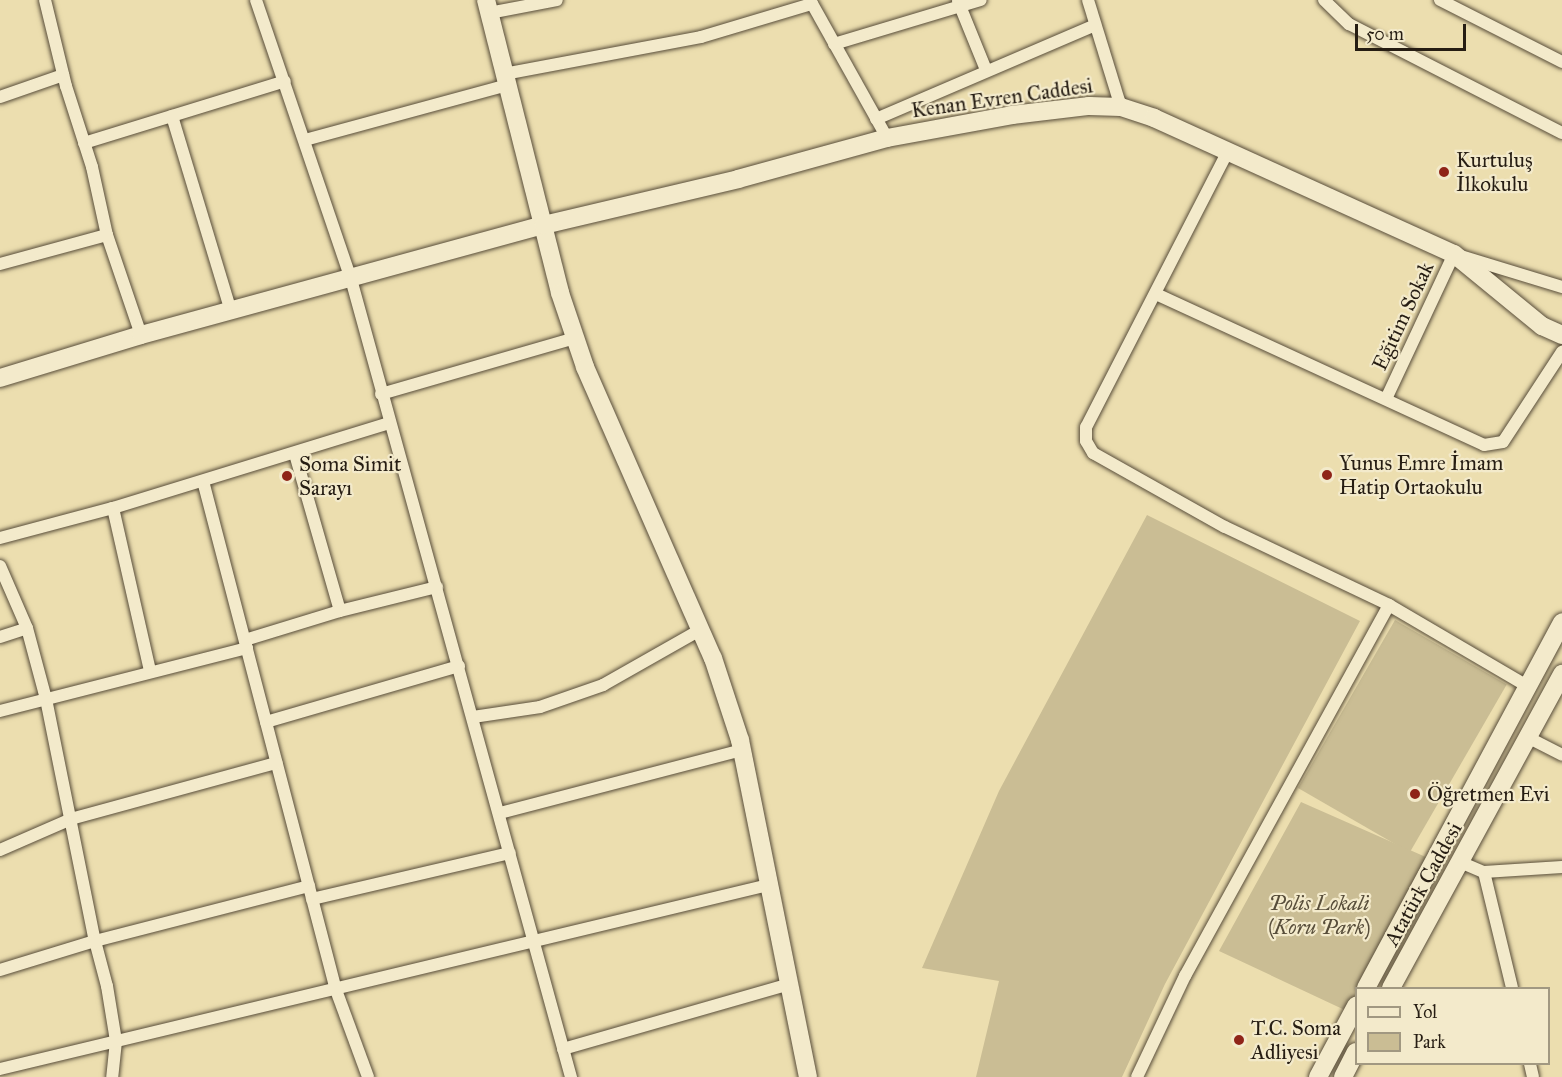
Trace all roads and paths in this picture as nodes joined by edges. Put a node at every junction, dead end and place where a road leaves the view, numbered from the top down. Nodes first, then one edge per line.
1 (45, 0) edge
2 (256, 0) edge
3 (557, 0) edge
4 (981, 0) edge
5 (1088, 0) edge
6 (1324, 0) edge
7 (1440, 0) edge
8 (811, 2) edge
9 (959, 4) edge
10 (488, 7) edge
11 (1095, 25) junction
12 (834, 44) junction
13 (1562, 62) edge
14 (986, 70) junction
15 (63, 75) junction
16 (506, 80) junction
17 (285, 81) junction
18 (0, 97) edge
19 (1121, 107) junction
20 (172, 116) junction
21 (876, 119) junction
22 (1562, 133) edge
23 (887, 138) junction
24 (305, 140) junction
25 (84, 143) junction
26 (1228, 151) junction
27 (544, 225) junction
28 (107, 234) junction
29 (1454, 254) junction
30 (0, 264) edge
31 (351, 279) junction
32 (1562, 287) edge
33 (1156, 294) junction
34 (231, 312) junction
35 (141, 335) junction
36 (1562, 335) edge
37 (575, 338) junction
38 (1562, 352) edge
39 (0, 378) edge
40 (381, 394) junction
41 (1386, 399) junction
42 (389, 423) junction
43 (295, 454) junction
44 (203, 481) junction
45 (113, 508) junction
46 (0, 538) edge
47 (0, 566) edge
48 (437, 587) junction
49 (1389, 605) junction
50 (340, 611) junction
51 (1562, 622) edge
52 (27, 628) junction
53 (700, 630) junction
54 (0, 638) edge
55 (246, 644) junction
56 (459, 666) junction
57 (150, 671) junction
58 (1562, 674) edge
59 (1529, 687) junction
60 (46, 699) junction
61 (0, 711) edge
62 (473, 717) junction
63 (266, 722) junction
64 (1529, 738) junction
65 (742, 750) junction
66 (1562, 755) edge
67 (276, 763) junction
68 (500, 813) junction
69 (71, 819) junction
70 (0, 850) edge
71 (510, 853) junction
72 (1460, 862) junction
73 (1562, 867) edge
74 (1484, 872) junction
75 (768, 885) junction
76 (309, 886) junction
77 (312, 899) junction
78 (534, 940) junction
79 (95, 941) junction
80 (0, 970) edge
81 (789, 984) junction
82 (1367, 987) edge
83 (1392, 987) edge
84 (1512, 987) edge
85 (336, 990) junction
86 (1355, 1008) edge
87 (116, 1041) junction
88 (563, 1048) junction
89 (1355, 1054) edge
90 (0, 1069) edge
91 (112, 1077) edge
92 (368, 1077) edge
93 (571, 1077) edge
94 (808, 1077) edge
95 (1137, 1077) edge
96 (1318, 1077) edge
97 (1343, 1077) edge

1 - 15 street
2 - 17 street
3 - 10 street
4 - 9 street
5 - 11 street
6 - 22 street
7 - 13 street
8 - 12 street
8 - 16 street
9 - 12 street
9 - 14 street
10 - 16 street
11 - 14 street
11 - 19 street
12 - 21 street
14 - 21 street
15 - 18 street
15 - 25 street
16 - 24 street
16 - 27 street
17 - 20 street
17 - 24 street
19 - 23 street, Kenan Evren Caddesi
19 - 26 street, Kenan Evren Caddesi
20 - 25 street
20 - 34 street
21 - 23 street
23 - 27 street, Kenan Evren Caddesi
24 - 31 street
25 - 28 street
26 - 29 street, Kenan Evren Caddesi
26 - 33 street
27 - 31 street, Kenan Evren Caddesi
27 - 37 street
28 - 30 street
28 - 35 street
29 - 32 street, Eğitim Sokak
29 - 36 street, Kenan Evren Caddesi
29 - 41 street, Eğitim Sokak
31 - 34 street, Kenan Evren Caddesi
31 - 40 street
33 - 41 street
33 - 49 street
34 - 35 street, Kenan Evren Caddesi
35 - 39 street, Kenan Evren Caddesi
37 - 40 street
37 - 53 street
38 - 41 street
40 - 42 street
42 - 43 street
42 - 48 street
43 - 44 street
43 - 50 street
44 - 45 street
44 - 55 street
45 - 46 street
45 - 57 street
47 - 52 street
48 - 50 street
48 - 56 street
49 - 59 street
49 - 95 street
50 - 55 street
51 - 59 street
52 - 54 street
52 - 60 street
53 - 62 street
53 - 65 street
55 - 57 street
55 - 63 street
56 - 62 street
56 - 63 street
57 - 60 street
58 - 64 street, Atatürk Caddesi
59 - 82 street
60 - 61 street
60 - 69 street
62 - 68 street
63 - 67 street
64 - 66 street
64 - 72 street, Atatürk Caddesi
65 - 68 street
65 - 75 street
67 - 69 street
67 - 76 street
68 - 71 street
69 - 70 street
69 - 79 street
71 - 77 street
71 - 78 street
72 - 74 street
72 - 83 street, Atatürk Caddesi
73 - 74 street
74 - 84 street
75 - 78 street
75 - 81 street
76 - 77 street
76 - 79 street
77 - 85 street
78 - 85 street
78 - 88 street
79 - 80 street
79 - 87 street
81 - 88 street
81 - 94 street
85 - 87 street
85 - 92 street
86 - 96 street
87 - 90 street
87 - 91 street
88 - 93 street
89 - 97 street

